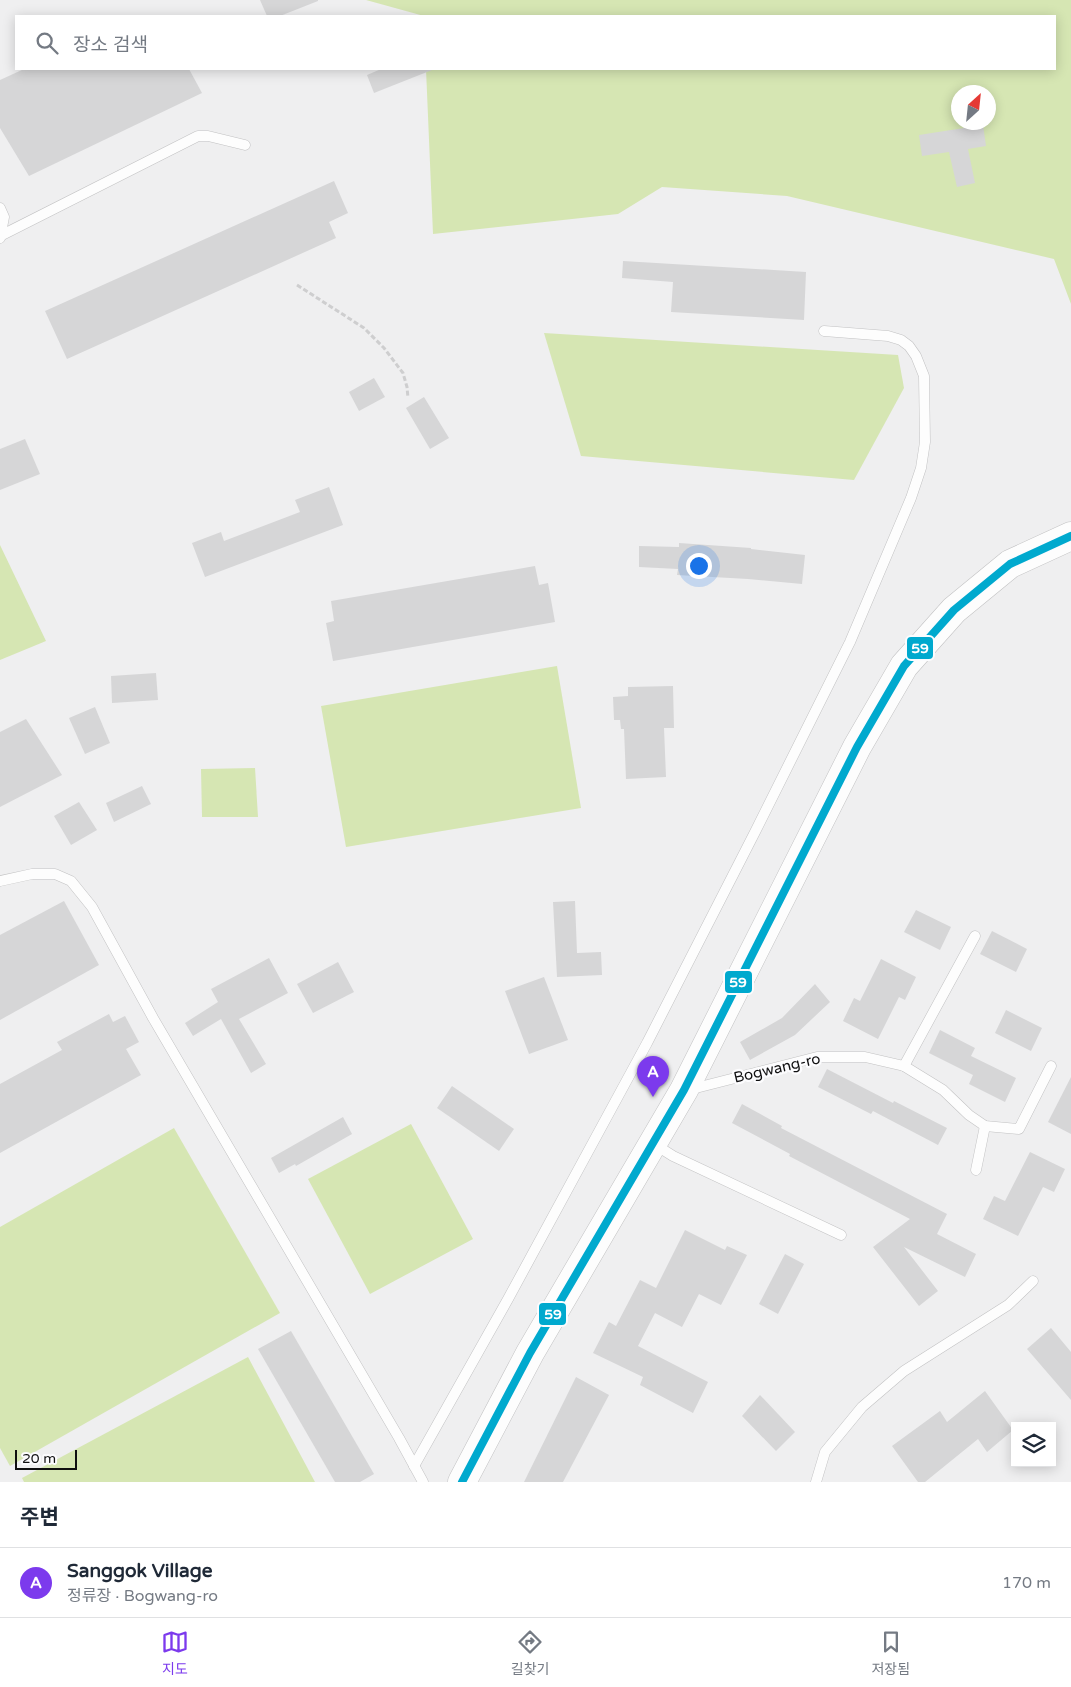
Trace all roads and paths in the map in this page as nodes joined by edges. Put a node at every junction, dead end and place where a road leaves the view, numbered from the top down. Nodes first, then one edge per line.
1 (245, 145) dead end
2 (0, 208) edge
3 (1, 237) edge
4 (297, 285) dead end
5 (824, 331) dead end
6 (408, 398) dead end
7 (1071, 536) edge
8 (0, 881) edge
9 (975, 936) dead end
10 (904, 1066) junction
11 (1051, 1066) dead end
12 (684, 1090) junction
13 (985, 1126) junction
14 (653, 1144) junction
15 (976, 1170) dead end
16 (841, 1235) dead end
17 (1033, 1281) dead end
18 (414, 1466) junction
19 (423, 1482) edge
20 (462, 1482) edge
21 (816, 1482) edge

1 - 3 lane
2 - 3 lane
4 - 6 path
5 - 18 lane
7 - 12 main road
8 - 18 lane
9 - 10 lane
10 - 12 lane, Bogwang-ro
10 - 13 lane, Bogwang-ro
11 - 13 lane
12 - 14 main road
13 - 15 lane
14 - 16 lane
14 - 20 main road
17 - 21 lane
18 - 19 lane

